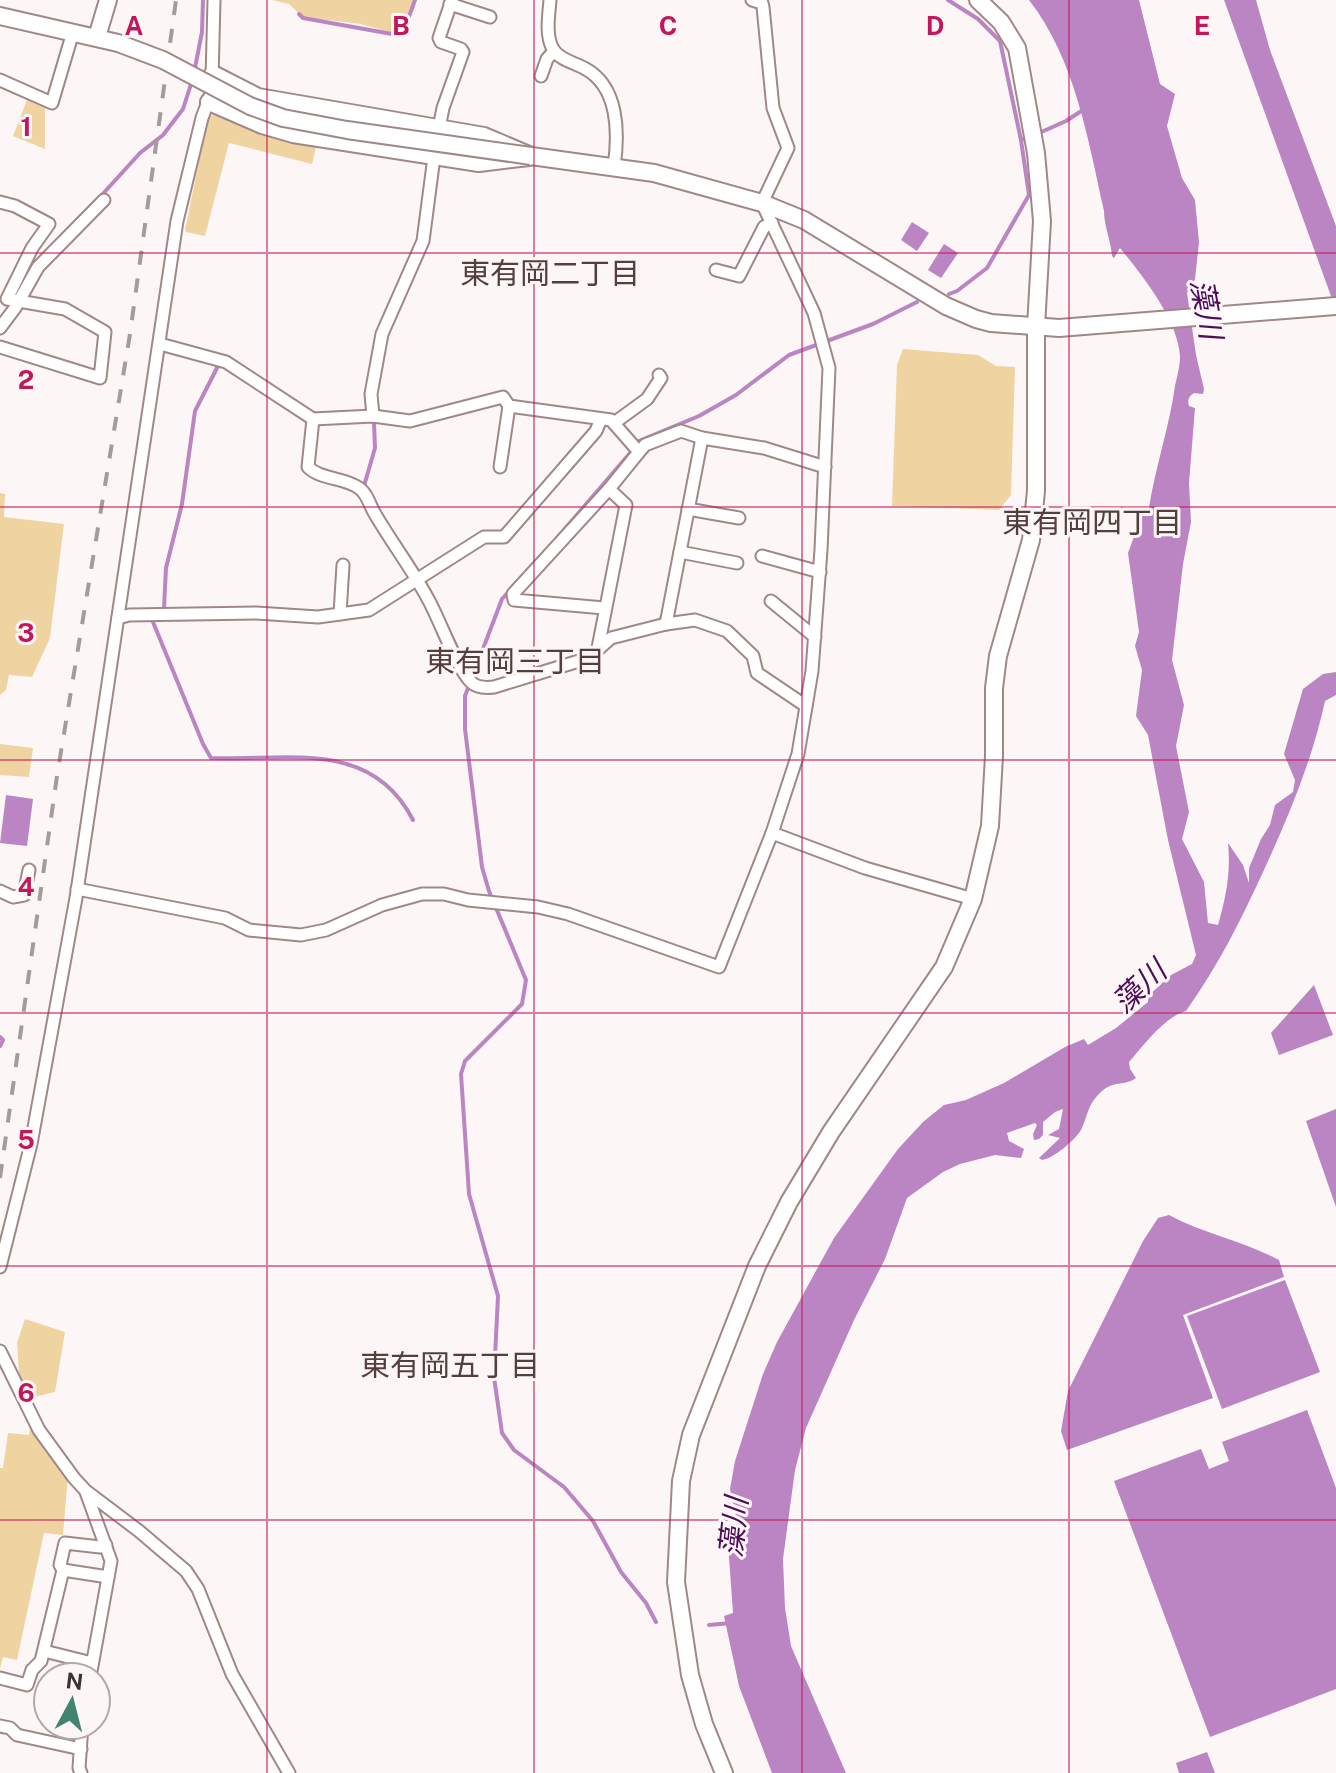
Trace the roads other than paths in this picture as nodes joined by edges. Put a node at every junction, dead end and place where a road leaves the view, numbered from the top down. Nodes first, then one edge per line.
1 (108, 0) edge
2 (214, 0) edge
3 (550, 0) edge
4 (752, 0) edge
5 (978, 0) edge
6 (451, 2) edge
7 (0, 16) edge
8 (490, 17) dead end
9 (73, 32) junction
10 (97, 37) junction
11 (554, 51) junction
12 (213, 74) junction
13 (541, 76) dead end
14 (0, 80) edge
15 (209, 102) junction
16 (439, 128) junction
17 (531, 156) junction
18 (434, 157) junction
19 (614, 167) junction
20 (104, 200) dead end
21 (0, 202) edge
22 (762, 203) junction
23 (772, 223) junction
24 (716, 270) dead end
25 (19, 301) junction
26 (1336, 306) edge
27 (1036, 327) junction
28 (0, 328) edge
29 (160, 344) junction
30 (0, 347) edge
31 (659, 375) dead end
32 (509, 406) junction
33 (373, 416) junction
34 (313, 419) junction
35 (601, 419) junction
36 (614, 423) junction
37 (702, 438) junction
38 (639, 452) junction
39 (500, 467) dead end
40 (825, 467) junction
41 (609, 489) junction
42 (688, 509) junction
43 (739, 518) dead end
44 (680, 552) junction
45 (762, 556) dead end
46 (737, 563) dead end
47 (343, 565) dead end
48 (820, 572) junction
49 (418, 579) junction
50 (771, 601) dead end
51 (604, 608) junction
52 (340, 614) junction
53 (118, 618) junction
54 (666, 624) junction
55 (815, 637) junction
56 (598, 648) junction
57 (806, 706) junction
58 (772, 833) junction
59 (29, 870) dead end
60 (77, 889) junction
61 (0, 891) edge
62 (973, 899) junction
63 (0, 1267) edge
64 (0, 1351) edge
65 (86, 1491) junction
66 (106, 1545) junction
67 (63, 1570) junction
68 (108, 1577) junction
69 (44, 1651) junction
70 (84, 1661) edge
71 (92, 1661) edge
72 (0, 1678) edge
73 (0, 1726) edge
74 (81, 1741) edge
75 (81, 1749) junction
76 (81, 1773) edge
77 (289, 1773) edge
78 (724, 1773) edge

1 - 10 street
2 - 12 street
3 - 11 street
4 - 22 street
5 - 27 street
6 - 8 street
6 - 16 street
7 - 9 street
9 - 10 street
9 - 14 street
10 - 17 street, bridge
11 - 13 street
11 - 19 street
12 - 15 street
12 - 16 street
15 - 18 street
15 - 29 street
16 - 17 street
17 - 18 street
17 - 19 street
18 - 33 street
19 - 22 street
20 - 25 street
21 - 25 street
22 - 23 street
22 - 27 street
23 - 24 street
23 - 40 street
25 - 28 street
25 - 30 street
26 - 27 street
27 - 62 street
29 - 34 street
29 - 53 street
31 - 36 street
32 - 33 street
32 - 35 street
32 - 39 street
33 - 34 street
34 - 49 street
35 - 36 street
35 - 49 street
36 - 38 street
37 - 38 street
37 - 40 street
37 - 42 street
38 - 41 street
40 - 48 street
41 - 51 street
41 - 51 street
42 - 43 street
42 - 44 street
44 - 46 street
44 - 54 street
45 - 48 street
47 - 52 street
48 - 55 street
49 - 52 street
49 - 56 street
50 - 55 street
51 - 56 street
52 - 53 street
53 - 60 street
54 - 56 street
54 - 57 street
55 - 57 street
57 - 58 street
58 - 60 street
58 - 62 street
59 - 61 street
60 - 63 street
62 - 78 street
64 - 65 street
65 - 66 street
65 - 77 street
66 - 67 street
66 - 68 street
67 - 68 street
67 - 69 street
68 - 71 street
69 - 70 street
69 - 72 street
73 - 75 street
74 - 75 street
75 - 76 street

